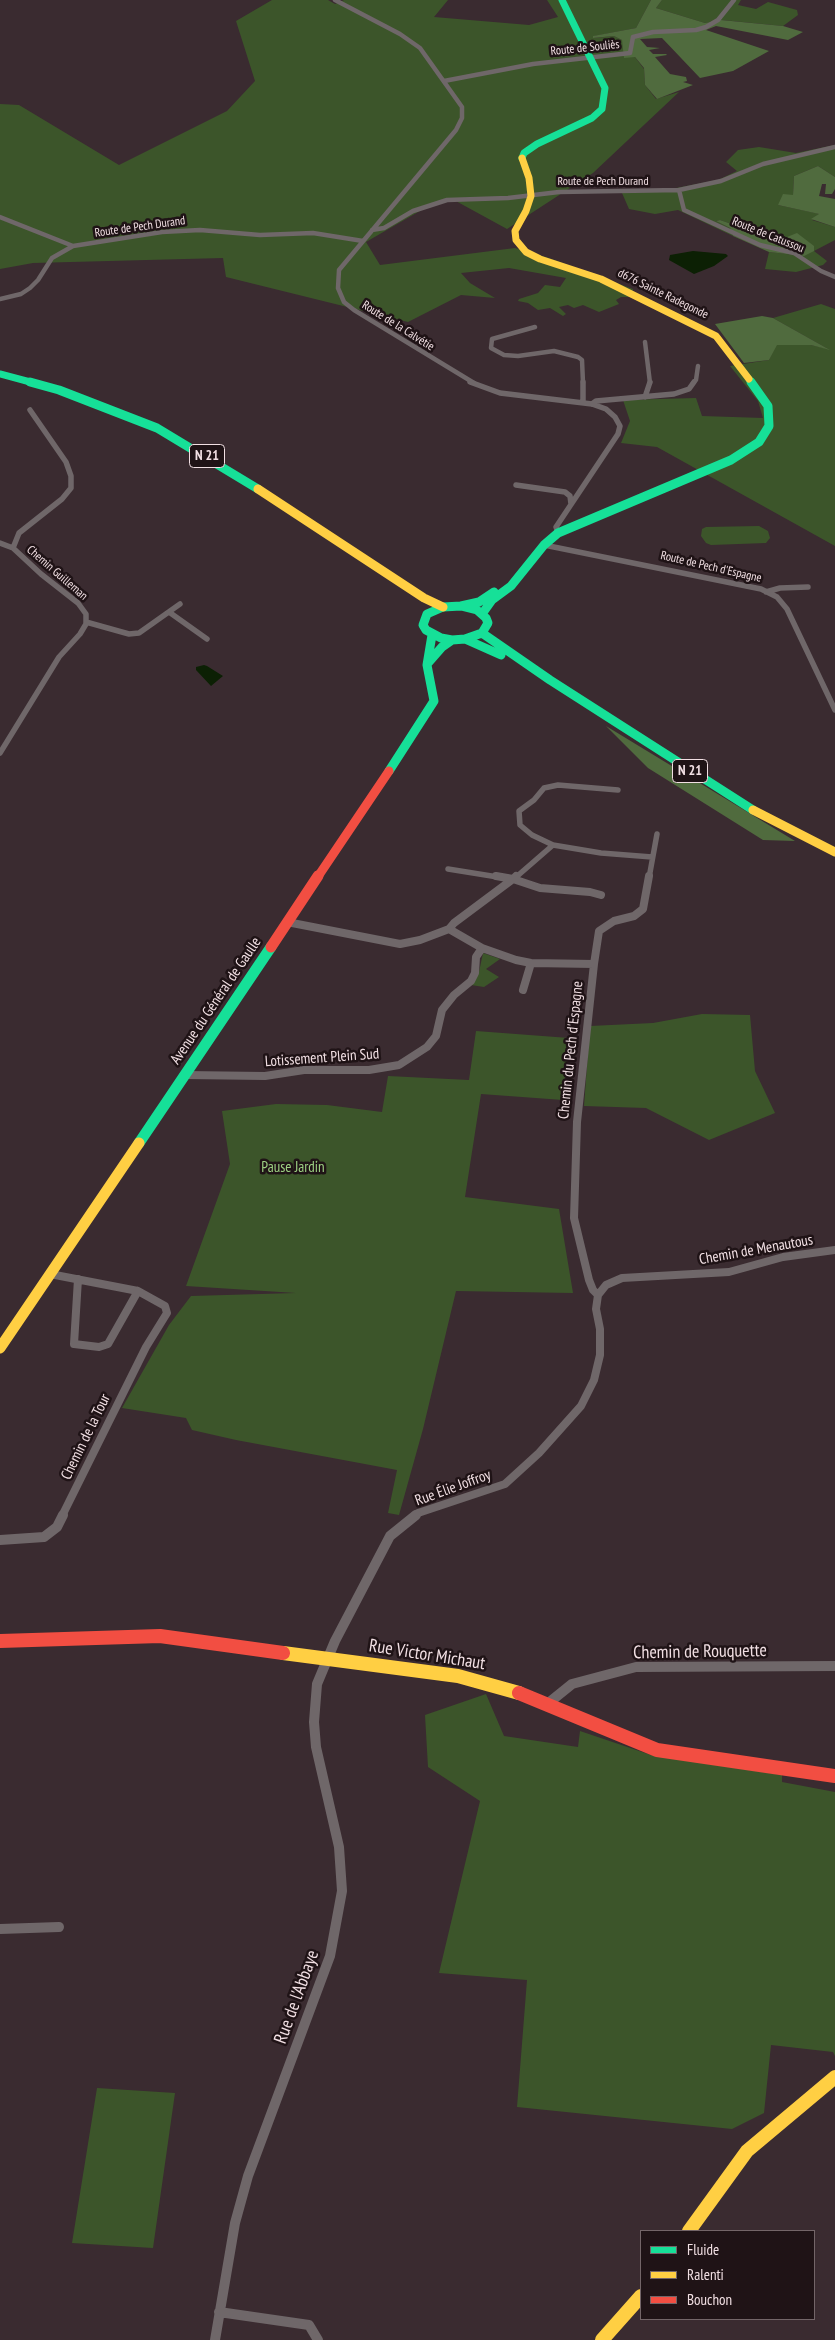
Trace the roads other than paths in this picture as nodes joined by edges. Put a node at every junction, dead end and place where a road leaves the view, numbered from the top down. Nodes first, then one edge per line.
1 (335, 0) edge
2 (562, 0) edge
3 (734, 0) edge
4 (590, 59) junction
5 (444, 81) junction
6 (835, 147) edge
7 (679, 190) junction
8 (531, 196) junction
9 (0, 217) edge
10 (372, 230) junction
11 (363, 241) junction
12 (73, 246) junction
13 (835, 277) edge
14 (0, 299) edge
15 (535, 327) dead end
16 (645, 342) dead end
17 (698, 366) dead end
18 (0, 374) edge
19 (645, 397) junction
20 (583, 402) junction
21 (592, 404) junction
22 (30, 410) dead end
23 (516, 485) dead end
24 (571, 504) junction
25 (558, 533) junction
26 (0, 543) edge
27 (544, 545) junction
28 (13, 548) junction
29 (523, 571) junction
30 (394, 578) junction
31 (808, 587) dead end
32 (766, 592) junction
33 (180, 604) dead end
34 (461, 606) junction
35 (443, 607) junction
36 (169, 612) junction
37 (427, 614) junction
38 (482, 614) junction
39 (86, 622) junction
40 (482, 632) junction
41 (432, 635) junction
42 (208, 639) dead end
43 (465, 639) junction
44 (452, 640) junction
45 (427, 665) junction
46 (550, 680) junction
47 (835, 710) edge
48 (0, 753) edge
49 (618, 790) dead end
50 (657, 834) dead end
51 (553, 846) junction
52 (835, 852) edge
53 (652, 857) junction
54 (448, 869) dead end
55 (492, 876) junction
56 (513, 879) junction
57 (500, 889) junction
58 (602, 896) dead end
59 (287, 922) junction
60 (449, 930) junction
61 (482, 948) junction
62 (531, 963) junction
63 (594, 964) junction
64 (523, 990) dead end
65 (185, 1075) junction
66 (835, 1250) edge
67 (50, 1274) junction
68 (78, 1279) junction
69 (138, 1291) junction
70 (598, 1295) junction
71 (0, 1348) edge
72 (0, 1540) edge
73 (0, 1641) edge
74 (327, 1659) junction
75 (835, 1666) edge
76 (546, 1705) junction
77 (835, 1776) edge
78 (59, 1927) dead end
79 (0, 1929) edge
80 (834, 2079) edge
81 (690, 2230) edge
82 (640, 2297) edge
83 (219, 2312) junction
84 (215, 2340) edge
85 (318, 2340) edge
86 (602, 2340) edge

1 - 5 street, Route de la Calvétie
2 - 4 main road
3 - 4 street, Route de Souliès
4 - 5 street, Route de Souliès
4 - 8 main road
5 - 10 street, Route de la Calvétie
6 - 7 street, Route de Pech Durand
7 - 8 street, Route de Pech Durand
7 - 13 street, Route de Catussou
8 - 10 street, Route de Pech Durand
8 - 25 main road, d676 Sainte Radegonde
9 - 12 street
10 - 11 street, Route de la Calvétie
11 - 12 street, Route de Pech Durand
11 - 20 street, Route de la Calvétie
12 - 14 street, Route de Pech Durand
15 - 20 street
16 - 19 street
17 - 19 street
18 - 30 main road, N 21
19 - 21 street
20 - 21 street, Route de la Calvétie
21 - 24 street, Route de la Calvétie
22 - 28 street
23 - 24 street
24 - 25 street, Route de la Calvétie
25 - 27 main road, d676 Sainte Radegonde
26 - 28 street, Chemin Guilleman
27 - 29 main road, d676 Sainte Radegonde
27 - 32 street, Route de Pech d'Espagne
28 - 39 street, Chemin Guilleman
29 - 34 main road
29 - 38 main road
30 - 35 main road, N 21
30 - 37 main road, N 21
31 - 32 street
32 - 47 street, Route de Pech d'Espagne
33 - 36 street
34 - 35 main road
34 - 38 main road
35 - 37 main road
36 - 39 street
36 - 42 street
37 - 41 main road
38 - 40 main road
39 - 48 street, Chemin Guilleman
40 - 43 main road
40 - 46 main road, N 21
41 - 44 main road
41 - 45 main road
43 - 44 main road
43 - 46 main road, N 21
44 - 45 main road
45 - 59 main road, Avenue du Général de Gaulle
46 - 52 main road, N 21
49 - 51 street
50 - 53 street, Chemin du Pech d'Espagne
51 - 53 street
51 - 56 street
53 - 63 street, Chemin du Pech d'Espagne
54 - 55 street
55 - 56 street
55 - 57 street
56 - 57 street
56 - 58 street
57 - 60 street
59 - 60 street
59 - 65 main road, Avenue du Général de Gaulle
60 - 61 street
61 - 62 street
61 - 65 street, Lotissement Plein Sud
62 - 63 street
62 - 64 street
63 - 70 street, Chemin du Pech d'Espagne
65 - 67 main road, Avenue du Général de Gaulle
66 - 70 street, Chemin de Menautous
67 - 68 street
67 - 71 main road, Avenue du Général de Gaulle
68 - 69 street
68 - 69 street
69 - 72 street, Chemin de la Tour
70 - 74 street, Rue Élie Joffroy
73 - 74 main road, Rue Victor Michaut
74 - 76 main road, Rue Victor Michaut
74 - 83 street, Rue de l'Abbaye
75 - 76 street, Chemin de Rouquette
76 - 77 main road, Rue Victor Michaut
78 - 79 street
80 - 81 main road
82 - 86 main road
83 - 84 street, Rue de l'Abbaye
83 - 85 street

